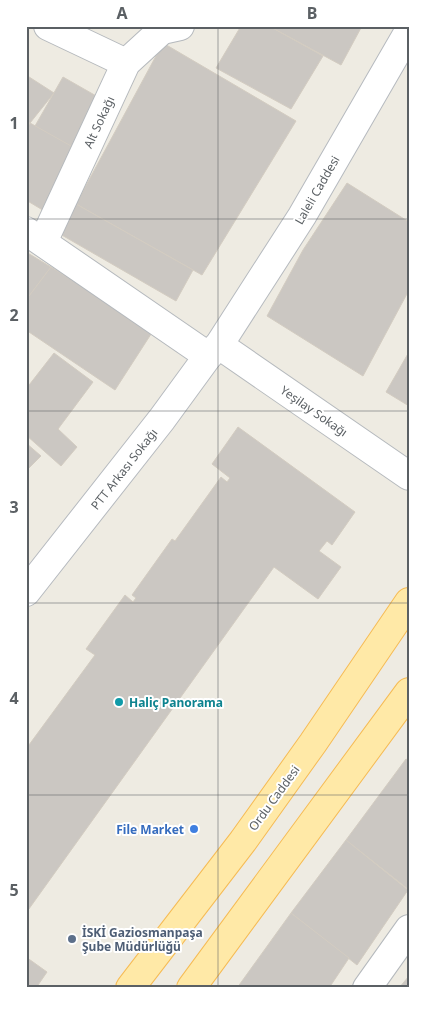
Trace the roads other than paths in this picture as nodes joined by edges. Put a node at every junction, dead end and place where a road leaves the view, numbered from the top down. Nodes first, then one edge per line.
1 (48, 26) edge
2 (180, 26) edge
3 (409, 31) edge
4 (126, 63) junction
5 (35, 237) edge
6 (214, 351) junction
7 (409, 476) edge
8 (26, 592) edge
9 (409, 602) edge
10 (409, 692) edge
11 (409, 929) edge
12 (130, 988) edge
13 (191, 988) edge
14 (367, 988) edge

1 - 4 street
2 - 4 street, Alt Sokağı
3 - 6 street, Laleli Caddesi
4 - 5 street, Alt Sokağı
5 - 6 street, Yeşilay Sokağı
6 - 7 street, Yeşilay Sokağı
6 - 8 street, PTT Arkası Sokağı
9 - 12 main road, Ordu Caddesi
10 - 13 main road
11 - 14 street

